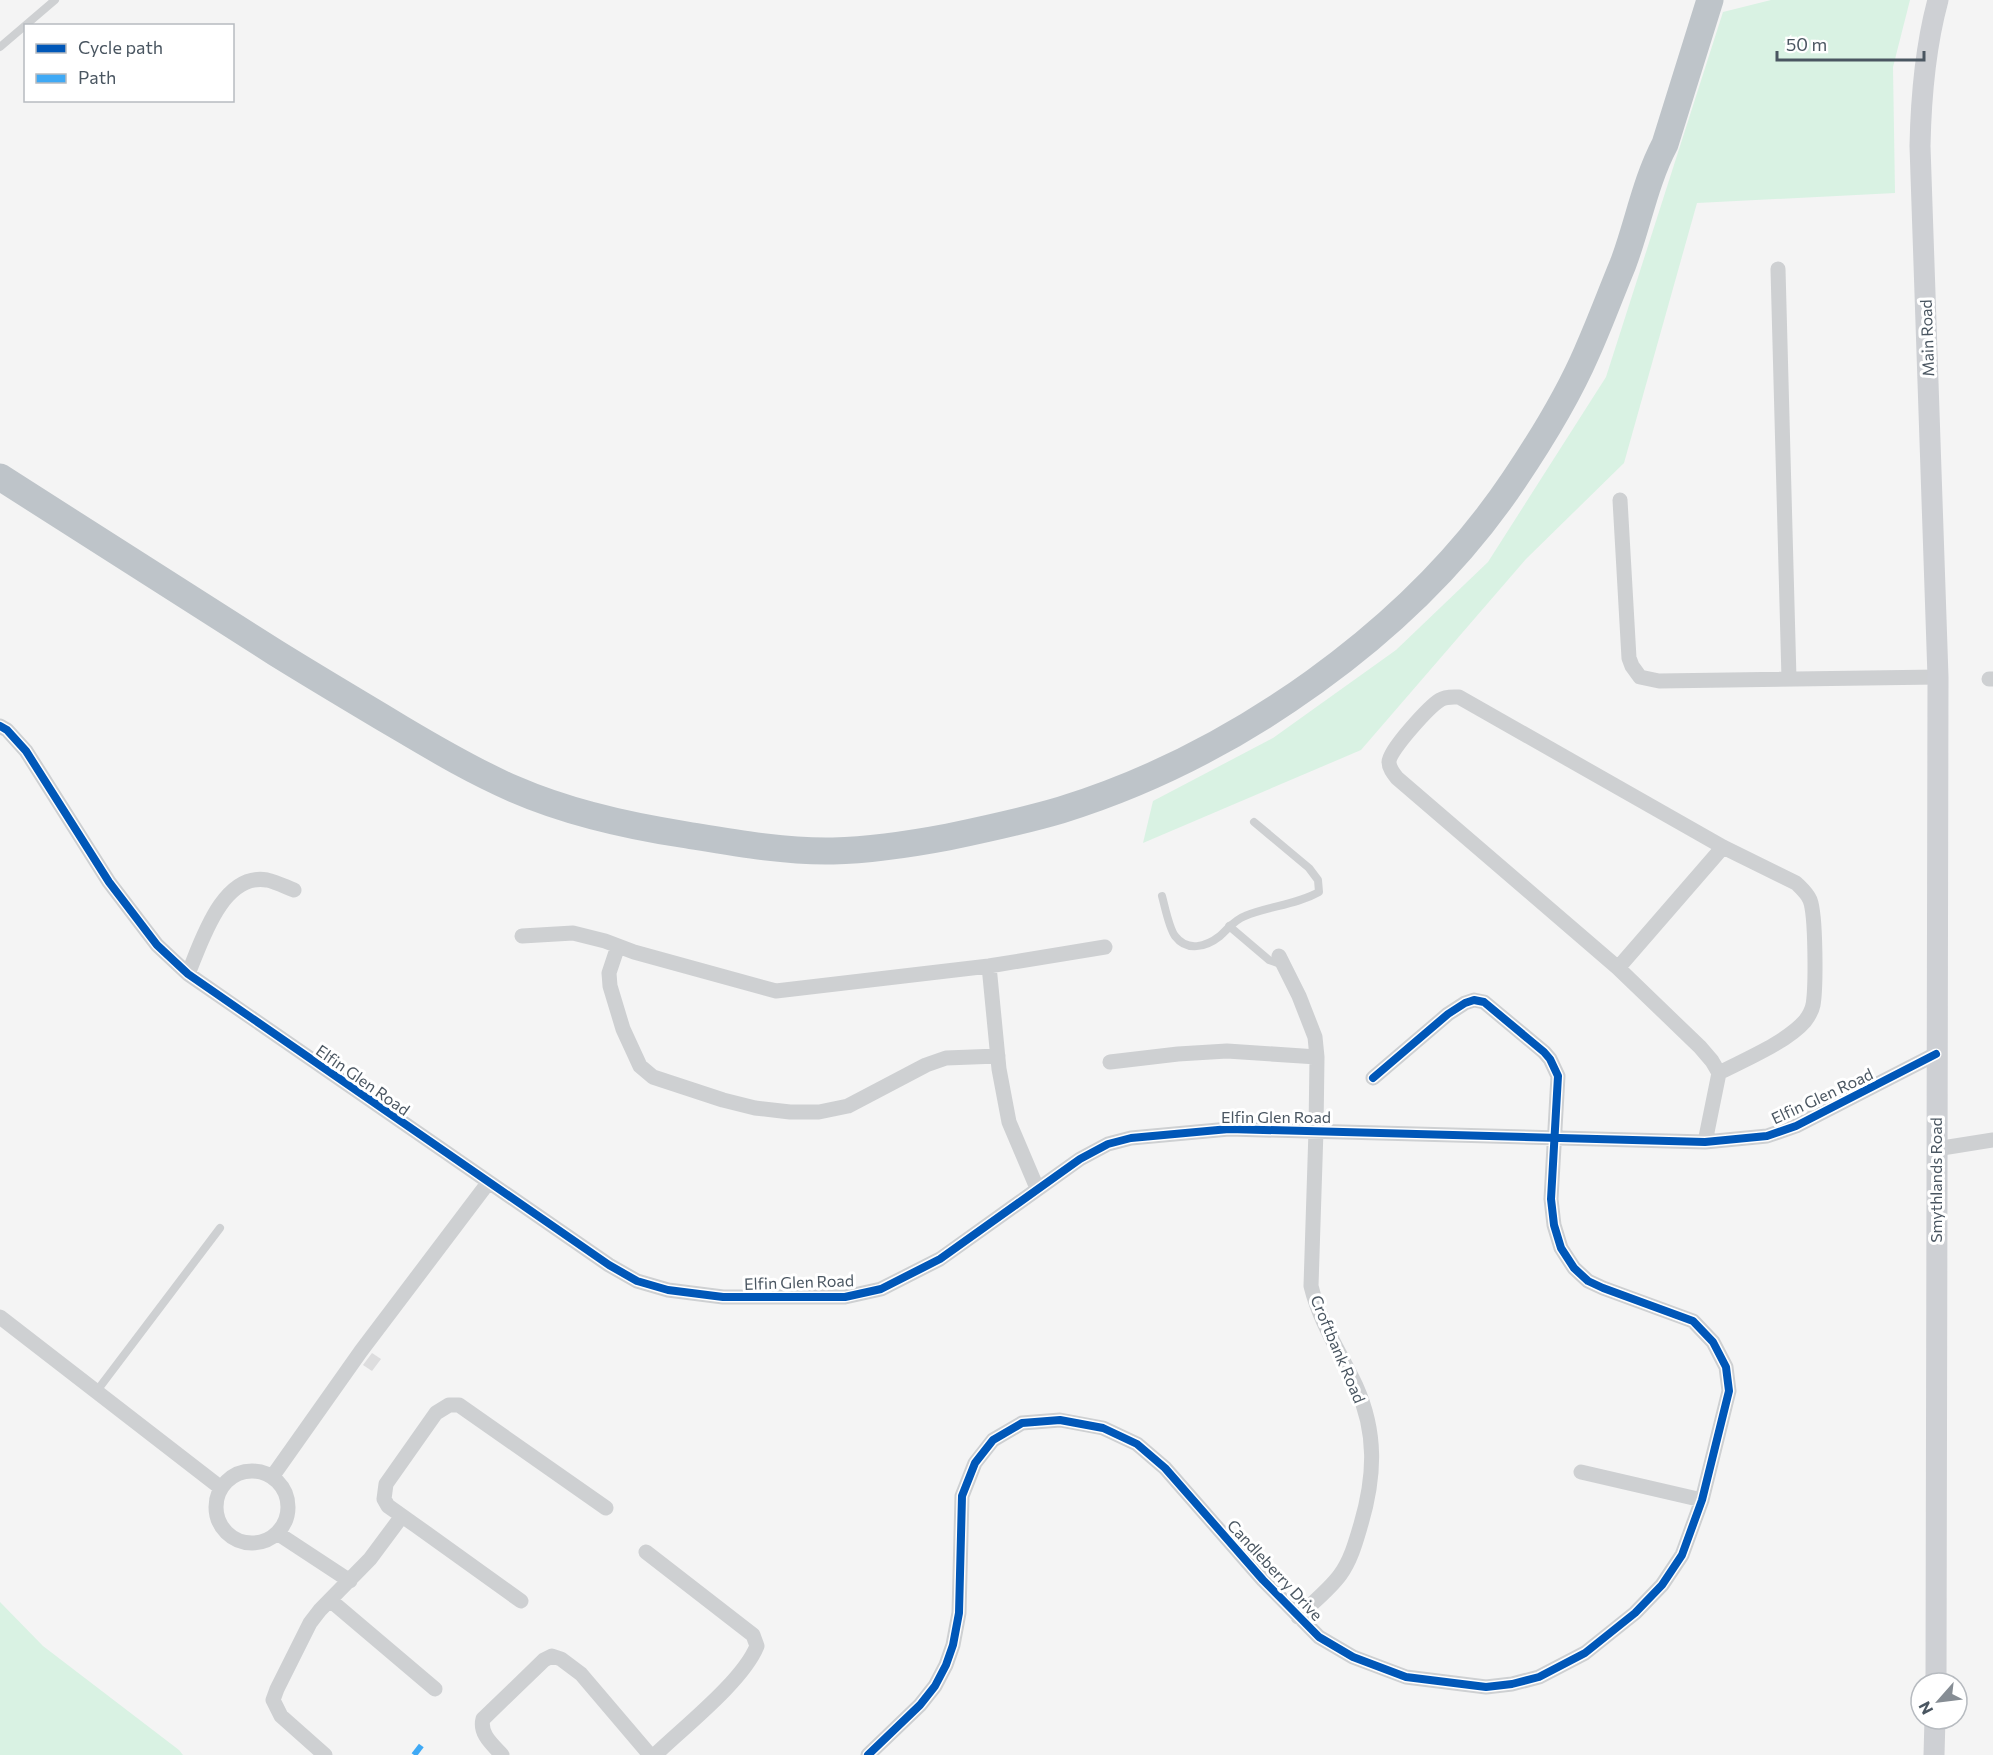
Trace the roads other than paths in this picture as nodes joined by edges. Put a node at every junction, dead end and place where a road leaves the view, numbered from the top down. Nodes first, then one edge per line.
1 (55, 0) edge
2 (1692, 0) edge
3 (1710, 0) edge
4 (1938, 0) edge
5 (27, 24) edge
6 (24, 26) edge
7 (0, 47) edge
8 (1653, 166) junction
9 (1778, 269) dead end
10 (0, 477) edge
11 (1620, 500) dead end
12 (1938, 677) junction
13 (1789, 679) junction
14 (0, 726) edge
15 (1254, 822) dead end
16 (1723, 847) junction
17 (294, 890) dead end
18 (1162, 897) dead end
19 (1229, 926) junction
20 (522, 936) dead end
21 (618, 946) junction
22 (1105, 947) dead end
23 (1282, 961) joint
24 (989, 966) junction
25 (1618, 968) junction
26 (188, 974) junction
27 (1936, 1054) junction
28 (998, 1056) junction
29 (1317, 1057) junction
30 (1110, 1062) dead end
31 (1719, 1073) junction
32 (1373, 1078) dead end
33 (1316, 1130) junction
34 (1555, 1138) junction
35 (1993, 1140) edge
36 (1706, 1142) junction
37 (1936, 1149) junction
38 (488, 1183) junction
39 (1037, 1188) junction
40 (220, 1228) dead end
41 (0, 1317) edge
42 (96, 1392) junction
43 (1581, 1472) dead end
44 (272, 1477) junction
45 (221, 1488) junction
46 (1702, 1500) junction
47 (606, 1508) dead end
48 (402, 1516) junction
49 (277, 1533) junction
50 (646, 1552) dead end
51 (350, 1581) junction
52 (330, 1600) junction
53 (520, 1601) dead end
54 (1298, 1617) junction
55 (1936, 1671) edge
56 (435, 1689) dead end
57 (1935, 1731) edge
58 (325, 1755) edge
59 (502, 1755) edge
60 (652, 1755) edge
61 (868, 1755) edge
62 (1934, 1755) edge

1 - 5 lane
2 - 8 highway
3 - 8 highway
4 - 12 main road, Main Road
6 - 7 lane
8 - 10 highway
9 - 13 street
11 - 13 street
12 - 13 street
12 - 27 main road, Smythlands Road
14 - 26 street, Elfin Glen Road
15 - 19 lane
16 - 25 street
16 - 25 street
16 - 31 street
17 - 26 street
18 - 19 lane
19 - 23 lane
20 - 21 street
21 - 24 street
21 - 28 street
22 - 24 street
23 - 29 street, Croftbank Road
24 - 28 street
25 - 31 street
26 - 38 street, Elfin Glen Road
27 - 36 street, Elfin Glen Road
27 - 37 main road, Smythlands Road
28 - 39 street
29 - 30 street
29 - 33 street, Croftbank Road
31 - 36 street
32 - 34 street, Candleberry Drive
33 - 34 street, Elfin Glen Road
33 - 39 street, Elfin Glen Road
33 - 54 street, Croftbank Road
34 - 36 street, Elfin Glen Road
34 - 46 street, Candleberry Drive
35 - 37 street
37 - 55 main road, Smythlands Road
38 - 39 street, Elfin Glen Road
38 - 44 street
40 - 42 lane
41 - 42 street
42 - 45 street
43 - 46 street
44 - 45 street
44 - 49 street
45 - 49 street
46 - 54 street, Candleberry Drive
47 - 48 street
48 - 51 street
48 - 53 street
49 - 51 street
50 - 60 street
51 - 52 street
52 - 56 street
52 - 58 street
54 - 61 street, Candleberry Drive
57 - 62 main road
59 - 60 street

